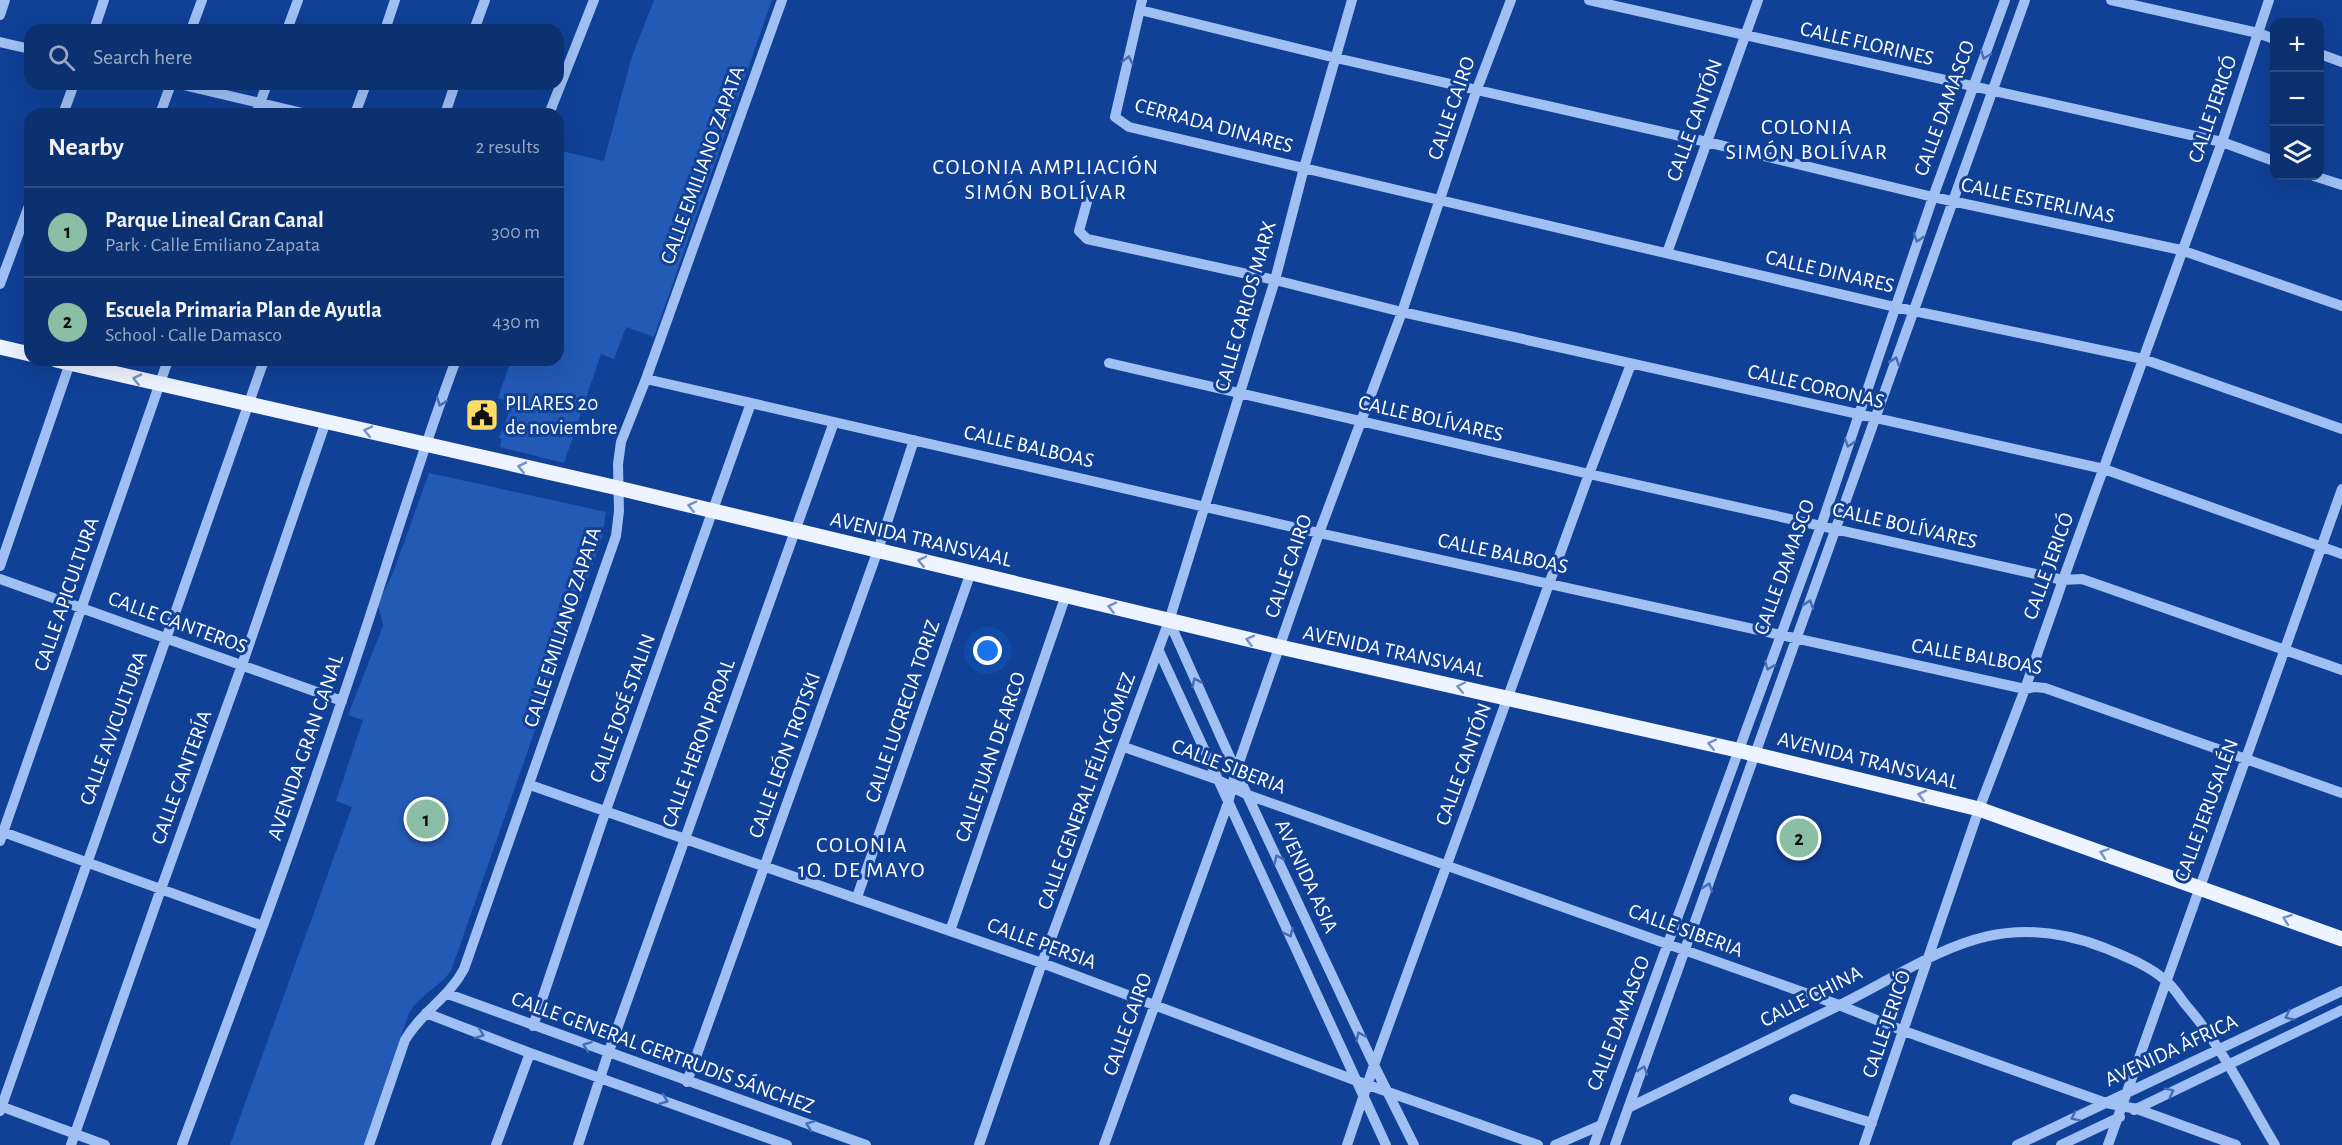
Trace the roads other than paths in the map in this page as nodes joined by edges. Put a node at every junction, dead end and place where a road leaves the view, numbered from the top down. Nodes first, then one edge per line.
1 (6, 0) edge
2 (104, 0) edge
3 (202, 0) edge
4 (298, 0) edge
5 (395, 0) edge
6 (485, 0) edge
7 (594, 0) edge
8 (782, 0) edge
9 (1352, 0) edge
10 (1511, 0) edge
11 (1589, 0) edge
12 (1758, 0) edge
13 (2005, 0) edge
14 (2025, 0) edge
15 (2111, 0) edge
16 (2269, 0) edge
17 (1141, 5) edge
18 (0, 15) edge
19 (96, 24) edge
20 (193, 24) edge
21 (289, 24) edge
22 (387, 24) edge
23 (476, 24) edge
24 (2258, 33) junction
25 (1745, 35) junction
26 (2270, 38) edge
27 (0, 42) edge
28 (24, 48) edge
29 (2324, 56) edge
30 (1336, 58) junction
31 (2342, 62) edge
32 (564, 76) edge
33 (1973, 87) junction
34 (1477, 89) junction
35 (72, 90) edge
36 (169, 90) edge
37 (198, 90) edge
38 (265, 90) edge
39 (364, 90) edge
40 (454, 90) edge
41 (558, 90) edge
42 (1992, 92) junction
43 (65, 108) edge
44 (162, 108) edge
45 (255, 108) edge
46 (258, 108) edge
47 (358, 108) edge
48 (447, 108) edge
49 (551, 108) edge
50 (1707, 142) junction
51 (2222, 142) junction
52 (2270, 160) edge
53 (1304, 168) junction
54 (2324, 179) edge
55 (2342, 185) edge
56 (1933, 197) junction
57 (1440, 200) junction
58 (1954, 201) junction
59 (1086, 202) dead end
60 (24, 219) edge
61 (2181, 250) junction
62 (1667, 253) junction
63 (1275, 280) junction
64 (0, 284) edge
65 (2342, 306) edge
66 (1895, 307) junction
67 (1912, 310) junction
68 (1402, 312) junction
69 (0, 347) edge
70 (24, 353) edge
71 (2143, 359) junction
72 (1109, 363) dead end
73 (1631, 364) junction
74 (64, 366) edge
75 (86, 366) edge
76 (166, 366) edge
77 (262, 366) edge
78 (454, 366) edge
79 (646, 379) junction
80 (160, 384) junction
81 (1240, 392) junction
82 (248, 404) junction
83 (751, 404) junction
84 (1858, 416) junction
85 (1875, 420) junction
86 (326, 422) junction
87 (834, 422) junction
88 (1360, 422) junction
89 (2342, 429) edge
90 (914, 440) junction
91 (425, 444) junction
92 (2104, 469) junction
93 (1589, 474) junction
94 (618, 488) junction
95 (2342, 489) edge
96 (1204, 507) junction
97 (714, 512) junction
98 (1821, 526) junction
99 (1835, 530) junction
100 (794, 531) junction
101 (1319, 533) junction
102 (2322, 546) junction
103 (878, 550) junction
104 (2342, 554) edge
105 (0, 566) edge
106 (971, 572) junction
107 (0, 579) edge
108 (2062, 580) junction
109 (1550, 584) junction
110 (1066, 595) junction
111 (83, 609) junction
112 (1169, 621) junction
113 (1780, 637) junction
114 (166, 638) junction
115 (1797, 640) junction
116 (1280, 647) junction
117 (2285, 650) junction
118 (1159, 651) junction
119 (242, 665) junction
120 (2342, 670) edge
121 (2025, 689) junction
122 (1508, 698) junction
123 (342, 701) junction
124 (1124, 747) junction
125 (1737, 750) junction
126 (1754, 754) junction
127 (2245, 759) junction
128 (1236, 771) junction
129 (1216, 779) junction
130 (530, 785) junction
131 (1232, 786) junction
132 (2342, 793) edge
133 (1248, 795) junction
134 (1228, 803) junction
135 (1979, 809) junction
136 (606, 810) junction
137 (1, 835) edge
138 (684, 839) junction
139 (86, 862) junction
140 (1447, 866) junction
141 (765, 867) junction
142 (2199, 886) junction
143 (161, 889) junction
144 (857, 897) junction
145 (263, 926) junction
146 (950, 931) junction
147 (2342, 939) edge
148 (1669, 945) junction
149 (1685, 951) junction
150 (1930, 955) junction
151 (1042, 963) junction
152 (2167, 981) junction
153 (2342, 991) edge
154 (448, 994) junction
155 (1155, 1004) junction
156 (1839, 1005) junction
157 (2342, 1010) edge
158 (426, 1013) junction
159 (533, 1026) junction
160 (1904, 1031) junction
161 (2220, 1049) junction
162 (530, 1053) junction
163 (608, 1054) junction
164 (2227, 1064) junction
165 (1374, 1065) junction
166 (602, 1077) junction
167 (687, 1082) junction
168 (1363, 1083) junction
169 (1389, 1092) junction
170 (2127, 1092) junction
171 (1364, 1099) junction
172 (1794, 1100) dead end
173 (2106, 1103) junction
174 (2122, 1106) junction
175 (1630, 1107) junction
176 (0, 1108) edge
177 (2137, 1109) junction
178 (2117, 1118) junction
179 (1872, 1123) junction
180 (1601, 1125) junction
181 (75, 1134) junction
182 (71, 1145) edge
183 (105, 1145) edge
184 (182, 1145) edge
185 (369, 1145) edge
186 (496, 1145) edge
187 (578, 1145) edge
188 (787, 1145) edge
189 (866, 1145) edge
190 (979, 1145) edge
191 (1104, 1145) edge
192 (1347, 1145) edge
193 (1386, 1145) edge
194 (1414, 1145) edge
195 (1538, 1145) edge
196 (1555, 1145) edge
197 (1594, 1145) edge
198 (1615, 1145) edge
199 (1864, 1145) edge
200 (2017, 1145) edge
201 (2061, 1145) edge
202 (2108, 1145) edge
203 (2236, 1145) edge
204 (2275, 1145) edge

1 - 18 street
2 - 19 street
3 - 20 street
4 - 21 street
5 - 22 street
6 - 23 street
7 - 32 street
8 - 79 street, CALLE EMILIANO ZAPATA
9 - 30 street, CALLE CARLOS MARX
10 - 34 street, CALLE CAIRO
11 - 25 street, CALLE FLORINES
12 - 25 street, CALLE CANTÓN
13 -> 33 street, CALLE DAMASCO
14 - 42 street, CALLE DAMASCO
15 - 24 street
16 - 24 street, CALLE JERICÓ
17 - 30 street, CALLE ESTERLINAS
53 -> 17 street, CERRADA DINARES
24 - 26 street
24 - 51 street, CALLE JERICÓ
25 - 33 street, CALLE FLORINES
25 - 50 street, CALLE CANTÓN
27 - 28 street
29 - 31 street
30 - 34 street, CALLE ESTERLINAS
30 - 53 street, CALLE CARLOS MARX
33 - 42 street, CALLE FLORINES
33 - 56 street, CALLE DAMASCO
34 - 50 street, CALLE ESTERLINAS
34 - 57 street, CALLE CAIRO
35 - 43 street
36 - 44 street
37 - 45 street
38 - 46 street
39 - 47 street
40 - 48 street
41 - 49 street
42 - 51 street, CALLE FLORINES
42 - 58 street, CALLE DAMASCO
50 - 56 street, CALLE ESTERLINAS
50 - 62 street, CALLE CANTÓN
51 - 52 street, CALLE FLORINES
51 - 61 street, CALLE JERICÓ
53 - 57 street, CALLE DINARES
53 - 63 street, CALLE CARLOS MARX
54 - 55 street
56 - 58 street, CALLE ESTERLINAS
56 -> 66 street, CALLE DAMASCO
57 - 62 street, CALLE DINARES
57 - 68 street, CALLE CAIRO
58 - 61 street, CALLE ESTERLINAS
58 - 67 street, CALLE DAMASCO
59 - 63 street, CALLE CORONAS
60 - 64 street
61 - 65 street, CALLE ESTERLINAS
61 - 71 street, CALLE JERICÓ
62 - 66 street, CALLE DINARES
63 - 68 street, CALLE CORONAS
63 - 81 street, CALLE CARLOS MARX
66 - 67 street, CALLE DINARES
66 - 84 street, CALLE DAMASCO
67 - 71 street, CALLE DINARES
85 -> 67 street, CALLE DAMASCO
68 - 73 street, CALLE CORONAS
68 - 88 street, CALLE CAIRO
69 - 70 main road
71 - 89 street, CALLE DINARES
71 - 92 street, CALLE JERICÓ
72 - 81 street, CALLE BOLÍVARES
73 - 84 street, CALLE CORONAS
73 - 93 street, CALLE CANTÓN
74 - 105 street
80 -> 75 main road, AVENIDA TRANSVAAL
76 - 80 street, CALLE APICULTURA
77 - 82 street, CALLE AVICULTURA
78 -> 91 street, AVENIDA GRAN CANAL
79 - 83 street, CALLE BALBOAS
79 - 94 street, CALLE EMILIANO ZAPATA
80 - 82 main road, AVENIDA TRANSVAAL
80 - 111 street, CALLE APICULTURA
81 - 88 street, CALLE BOLÍVARES
81 - 96 street, CALLE CARLOS MARX
82 - 86 main road, AVENIDA TRANSVAAL
82 - 114 street, CALLE AVICULTURA
83 - 87 street, CALLE BALBOAS
83 - 97 street, CALLE JOSÉ STALIN
84 - 85 street, CALLE CORONAS
84 -> 98 street, CALLE DAMASCO
85 - 92 street, CALLE CORONAS
85 - 99 street, CALLE DAMASCO
91 -> 86 main road, AVENIDA TRANSVAAL
86 - 119 street, CALLE CANTERÍA
87 - 90 street, CALLE BALBOAS
87 - 100 street, CALLE HERON PROAL
88 - 93 street, CALLE BOLÍVARES
88 - 101 street, CALLE CAIRO
90 - 96 street, CALLE BALBOAS
90 - 103 street, CALLE LEÓN TROTSKI
94 -> 91 main road, AVENIDA TRANSVAAL
91 - 123 street, AVENIDA GRAN CANAL
92 - 102 street, CALLE CORONAS
92 - 108 street, CALLE JERICÓ
93 - 98 street, CALLE BOLÍVARES
93 - 109 street, CALLE CANTÓN
97 -> 94 main road, AVENIDA TRANSVAAL
94 - 130 street, CALLE EMILIANO ZAPATA
95 - 102 street, CALLE JERUSALÉN
96 - 101 street, CALLE BALBOAS
96 - 112 street, CALLE CARLOS MARX
97 - 100 main road, AVENIDA TRANSVAAL
97 - 136 street, CALLE JOSÉ STALIN
98 - 99 street, CALLE BOLÍVARES
98 - 113 street, CALLE DAMASCO
99 - 108 street, CALLE BOLÍVARES
115 -> 99 street, CALLE DAMASCO
100 - 103 main road, AVENIDA TRANSVAAL
100 - 138 street, CALLE HERON PROAL
101 - 109 street, CALLE BALBOAS
101 - 116 street, CALLE CAIRO
102 - 104 street, CALLE CORONAS
102 - 117 street, CALLE JERUSALÉN
106 -> 103 main road, AVENIDA TRANSVAAL
103 - 141 street, CALLE LEÓN TROTSKI
106 - 110 main road, AVENIDA TRANSVAAL
106 - 144 street, CALLE LUCRECIA TORIZ
107 - 111 street, CALLE CANTEROS
108 - 117 street, CALLE BOLÍVARES
108 - 121 street, CALLE JERICÓ
109 - 113 street, CALLE BALBOAS
109 - 122 street, CALLE CANTÓN
112 -> 110 main road, AVENIDA TRANSVAAL
110 - 146 street, CALLE JUAN DE ARCO
111 - 114 street, CALLE CANTEROS
111 - 137 street, CALLE APICULTURA
116 -> 112 main road, AVENIDA TRANSVAAL
112 - 118 street, CALLE GENERAL FÉLIX GÓMEZ
128 -> 112 street, AVENIDA ASIA
113 - 115 street, CALLE BALBOAS
113 -> 125 street, CALLE DAMASCO
114 - 119 street, CALLE CANTEROS
114 - 139 street, CALLE AVICULTURA
115 - 121 street, CALLE BALBOAS
115 - 126 street, CALLE DAMASCO
122 -> 116 main road, AVENIDA TRANSVAAL
116 - 128 street, CALLE CAIRO
117 - 120 street, CALLE BOLÍVARES
117 - 127 street, CALLE JERUSALÉN
118 - 124 street, CALLE GENERAL FÉLIX GÓMEZ
118 - 129 street, AVENIDA ASIA
119 - 123 street, CALLE CANTEROS
119 - 143 street, CALLE CANTERÍA
121 - 127 street, CALLE BALBOAS
121 - 135 street, CALLE JERICÓ
125 -> 122 main road, AVENIDA TRANSVAAL
122 - 140 street, CALLE CANTÓN
123 - 145 street, AVENIDA GRAN CANAL
124 - 129 street, CALLE SIBERIA
124 - 151 street, CALLE GENERAL FÉLIX GÓMEZ
125 - 126 main road, AVENIDA TRANSVAAL
125 - 148 street, CALLE DAMASCO
135 -> 126 main road, AVENIDA TRANSVAAL
149 -> 126 street, CALLE DAMASCO
127 - 132 street, CALLE BALBOAS
127 - 142 street, CALLE JERUSALÉN
128 - 131 street, CALLE CAIRO
128 - 133 street, AVENIDA ASIA
129 - 131 street, CALLE SIBERIA
129 - 134 street, AVENIDA ASIA
130 - 136 street, CALLE PERSIA
130 - 154 street, CALLE EMILIANO ZAPATA
131 - 133 street, CALLE SIBERIA
131 - 134 street, CALLE CAIRO
133 - 140 street, CALLE SIBERIA
165 -> 133 street, AVENIDA ASIA
134 - 155 street, CALLE CAIRO
134 -> 168 street, AVENIDA ASIA
142 -> 135 main road, AVENIDA TRANSVAAL
135 - 150 street, CALLE JERICÓ
136 - 138 street, CALLE PERSIA
136 - 159 street, CALLE JOSÉ STALIN
137 - 139 street
138 - 141 street, CALLE PERSIA
138 - 163 street, CALLE HERON PROAL
139 - 143 street
139 - 176 street, CALLE AVICULTURA
140 - 148 street, CALLE SIBERIA
140 - 165 street, CALLE CANTÓN
141 - 144 street, CALLE PERSIA
141 - 167 street, CALLE LEÓN TROTSKI
147 -> 142 main road, AVENIDA TRANSVAAL
142 - 152 street, CALLE JERUSALÉN
143 - 145 street
143 - 181 street, CALLE CANTERÍA
144 - 146 street, CALLE PERSIA
145 - 184 street, AVENIDA GRAN CANAL
146 - 151 street, CALLE PERSIA
148 - 149 street, CALLE SIBERIA
148 - 180 street, CALLE DAMASCO
149 - 156 street, CALLE SIBERIA
175 -> 149 street, CALLE DAMASCO
150 - 152 street, CALLE CHINA
150 - 156 street, CALLE CHINA
150 - 160 street, CALLE JERICÓ
151 - 155 street, CALLE PERSIA
151 - 190 street, CALLE GENERAL FÉLIX GÓMEZ
152 - 161 street, CALLE CHINA
152 - 170 street, CALLE JERUSALÉN
153 -> 161 street, AVENIDA ÁFRICA
154 - 158 street, CALLE EMILIANO ZAPATA
154 - 159 street, CALLE GENERAL GERTRUDIS SÁNCHEZ
155 - 168 street, CALLE PERSIA
155 - 191 street, CALLE CAIRO
156 - 160 street, CALLE SIBERIA
156 - 175 street, CALLE CHINA
157 - 164 street, AVENIDA ÁFRICA
158 -> 162 street
158 - 185 street, CALLE EMILIANO ZAPATA
163 -> 159 street, CALLE GENERAL GERTRUDIS SÁNCHEZ
160 - 173 street, CALLE SIBERIA
160 - 179 street, CALLE JERICÓ
161 - 164 street, CALLE CHINA
161 - 170 street, AVENIDA ÁFRICA
162 - 166 street
162 - 186 street
163 - 166 street, CALLE HERON PROAL
163 - 167 street, CALLE GENERAL GERTRUDIS SÁNCHEZ
177 -> 164 street, AVENIDA ÁFRICA
164 - 204 street, CALLE CHINA
165 - 168 street, CALLE CANTÓN
165 - 169 street, AVENIDA ASIA
166 - 187 street, CALLE HERON PROAL
166 -> 188 street
189 -> 167 street, CALLE GENERAL GERTRUDIS SÁNCHEZ
168 - 169 street, CALLE PERSIA
168 - 171 street, AVENIDA ASIA
169 - 194 street, AVENIDA ASIA
169 - 195 street, CALLE PERSIA
170 - 173 street, AVENIDA ÁFRICA
170 - 174 street, CALLE JERUSALÉN
171 - 192 street
171 - 193 street, AVENIDA ASIA
172 - 179 street
173 - 174 street, CALLE SIBERIA
173 -> 200 street, AVENIDA ÁFRICA
174 - 177 street, CALLE SIBERIA
174 - 178 street, CALLE JERUSALÉN
175 - 198 street, CALLE DAMASCO
176 - 181 street
177 - 178 street, AVENIDA ÁFRICA
177 - 203 street, CALLE SIBERIA
178 - 201 street, AVENIDA ÁFRICA
178 - 202 street, CALLE JERUSALÉN
179 - 199 street, CALLE JERICÓ
180 - 196 street
180 - 197 street, CALLE DAMASCO
181 - 182 street, CALLE CANTERÍA
181 - 183 street

